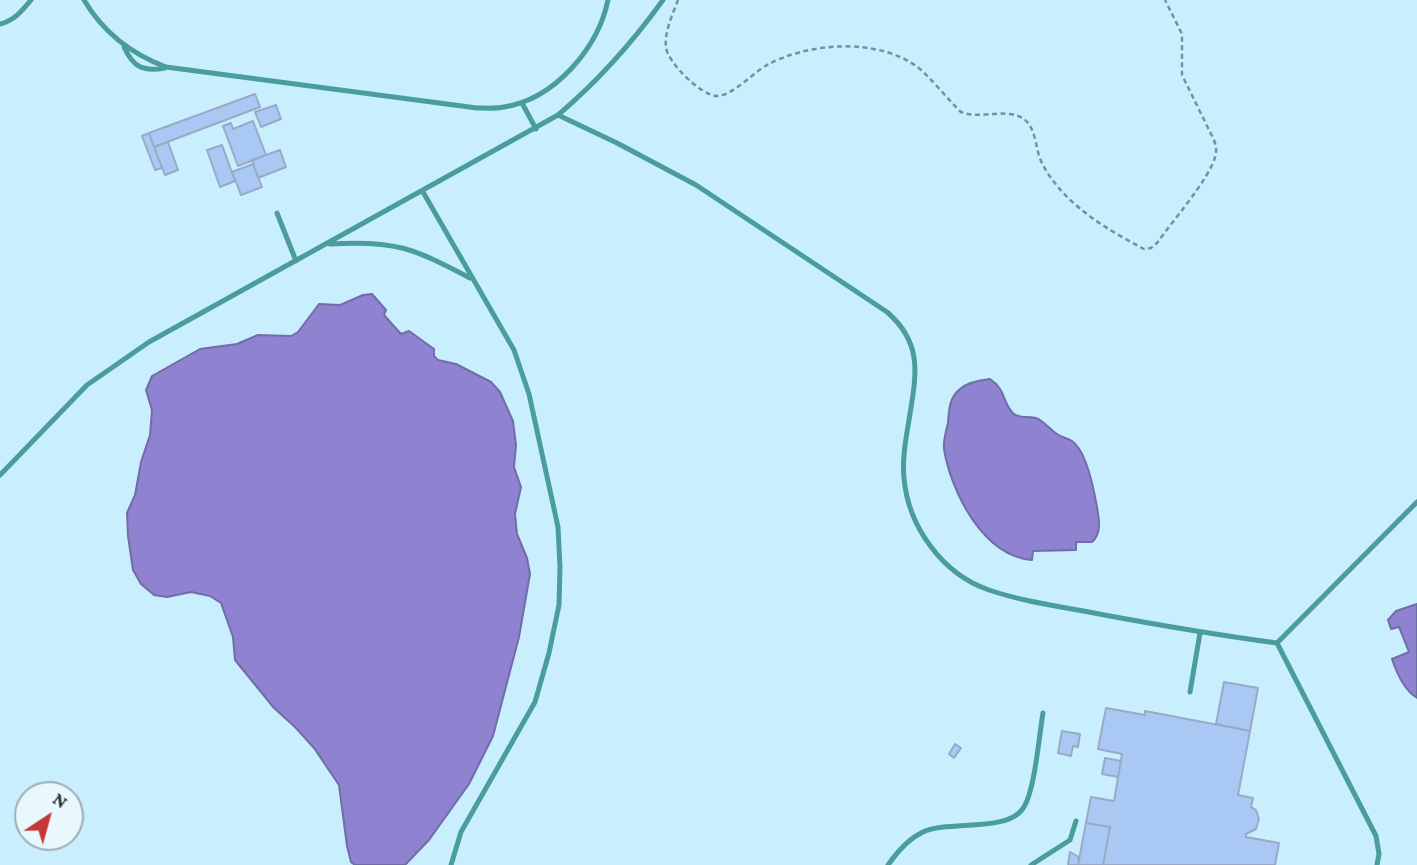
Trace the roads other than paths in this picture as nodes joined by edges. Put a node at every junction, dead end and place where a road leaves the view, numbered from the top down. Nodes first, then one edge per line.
1 (31, 0) edge
2 (84, 0) edge
3 (608, 0) edge
4 (663, 0) edge
5 (0, 24) edge
6 (122, 44) junction
7 (166, 67) junction
8 (522, 103) junction
9 (558, 115) junction
10 (536, 129) junction
11 (423, 191) junction
12 (277, 213) dead end
13 (327, 244) junction
14 (296, 261) junction
15 (472, 279) junction
16 (0, 475) edge
17 (1417, 502) edge
18 (1200, 633) junction
19 (1277, 643) junction
20 (1190, 692) dead end
21 (1042, 713) dead end
22 (1076, 821) dead end
23 (452, 865) edge
24 (888, 865) edge
25 (1031, 865) edge
26 (1377, 865) edge

1 - 5 lane
2 - 6 lane
3 - 8 lane
4 - 9 lane
6 - 7 lane
6 - 7 lane
7 - 8 lane
8 - 10 lane
9 - 10 lane
9 - 18 lane
10 - 11 lane
11 - 13 lane
11 - 15 lane
12 - 14 lane
13 - 14 lane
13 - 15 lane
14 - 16 lane
15 - 23 lane
17 - 19 lane
18 - 19 lane
18 - 20 lane
19 - 26 lane
21 - 24 lane
22 - 25 lane

